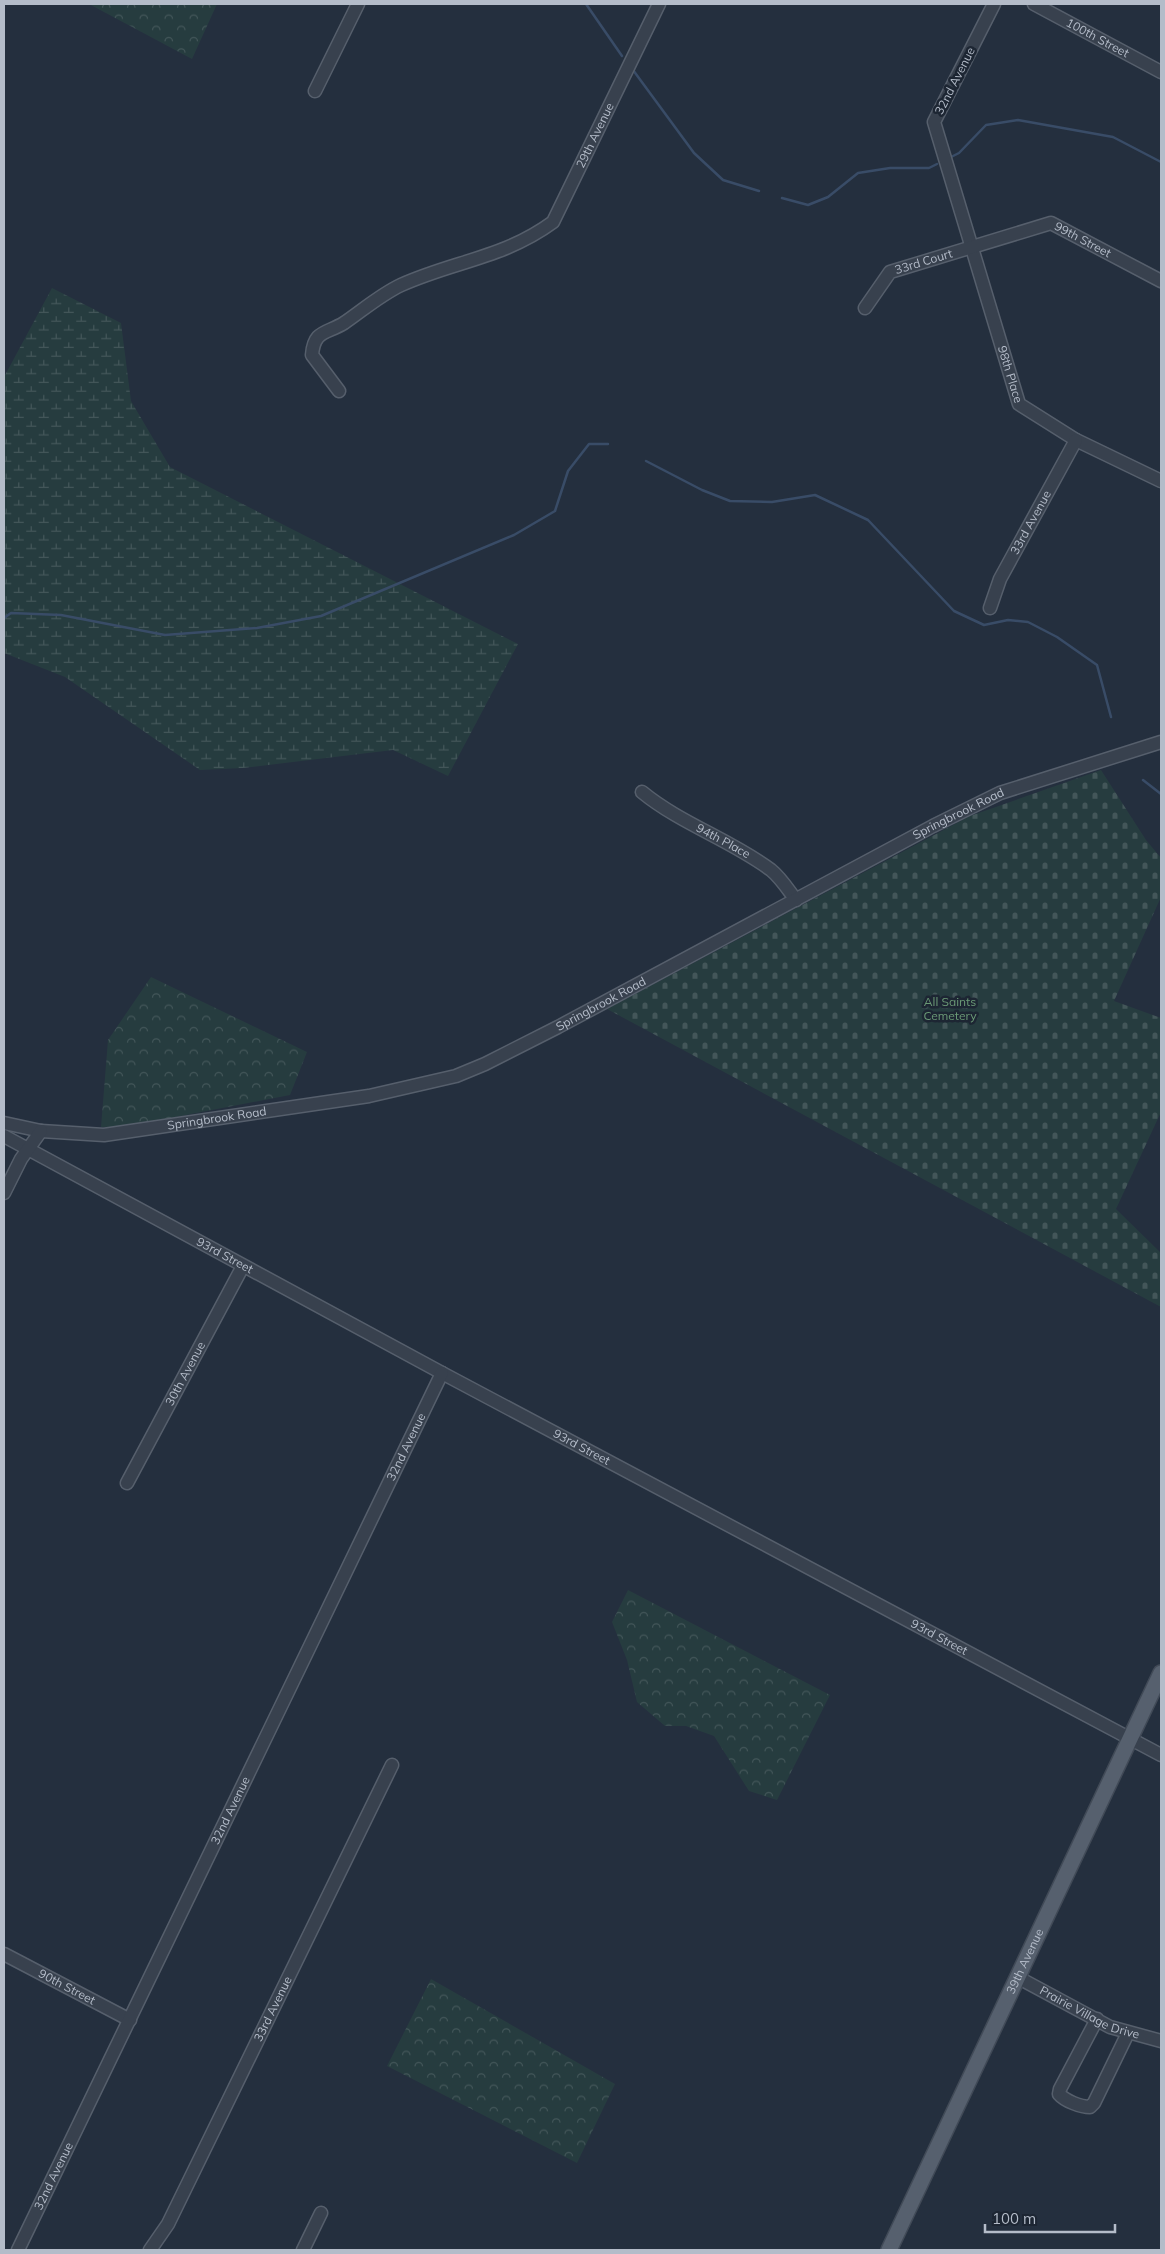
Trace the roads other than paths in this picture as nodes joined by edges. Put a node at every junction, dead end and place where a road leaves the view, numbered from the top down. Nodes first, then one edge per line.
1 (358, 4) edge
2 (658, 4) edge
3 (994, 4) edge
4 (1034, 4) edge
5 (1161, 72) edge
6 (315, 91) dead end
7 (970, 247) junction
8 (1161, 281) edge
9 (865, 308) dead end
10 (339, 391) dead end
11 (1076, 440) junction
12 (1161, 481) edge
13 (990, 608) dead end
14 (1161, 742) edge
15 (642, 792) dead end
16 (796, 900) junction
17 (4, 1123) edge
18 (41, 1131) junction
19 (4, 1136) edge
20 (28, 1150) junction
21 (4, 1194) edge
22 (242, 1266) junction
23 (442, 1373) junction
24 (128, 1483) dead end
25 (1161, 1673) edge
26 (1130, 1740) junction
27 (1161, 1755) edge
28 (392, 1765) dead end
29 (4, 1954) edge
30 (1019, 1978) junction
31 (130, 2020) junction
32 (1096, 2020) junction
33 (1128, 2033) junction
34 (1161, 2041) edge
35 (322, 2213) dead end
36 (18, 2250) edge
37 (150, 2250) edge
38 (303, 2250) edge
39 (889, 2250) edge

1 - 6 street
2 - 10 street, 29th Avenue
3 - 7 street, 32nd Avenue
4 - 5 street, 100th Street
7 - 8 street, 99th Street
7 - 9 street, 33rd Court
7 - 11 street, 98th Place
11 - 12 street, 98th Place
11 - 13 street, 33rd Avenue
14 - 16 street, Springbrook Road
15 - 16 street, 94th Place
16 - 18 street, Springbrook Road
17 - 18 street, Springbrook Road
18 - 20 street
19 - 20 street, 93rd Street
20 - 21 street
20 - 22 street, 93rd Street
22 - 23 street, 93rd Street
22 - 24 street, 30th Avenue
23 - 26 street, 93rd Street
23 - 31 street, 32nd Avenue
25 - 26 main road, 39th Avenue
26 - 27 street, 93rd Street
26 - 30 main road, 39th Avenue
28 - 37 street, 33rd Avenue
29 - 31 street, 90th Street
30 - 32 street, Prairie Village Drive
30 - 39 main road, 39th Avenue
31 - 36 street, 32nd Avenue
32 - 33 street, Prairie Village Drive
32 - 33 street
33 - 34 street, Prairie Village Drive
35 - 38 street

